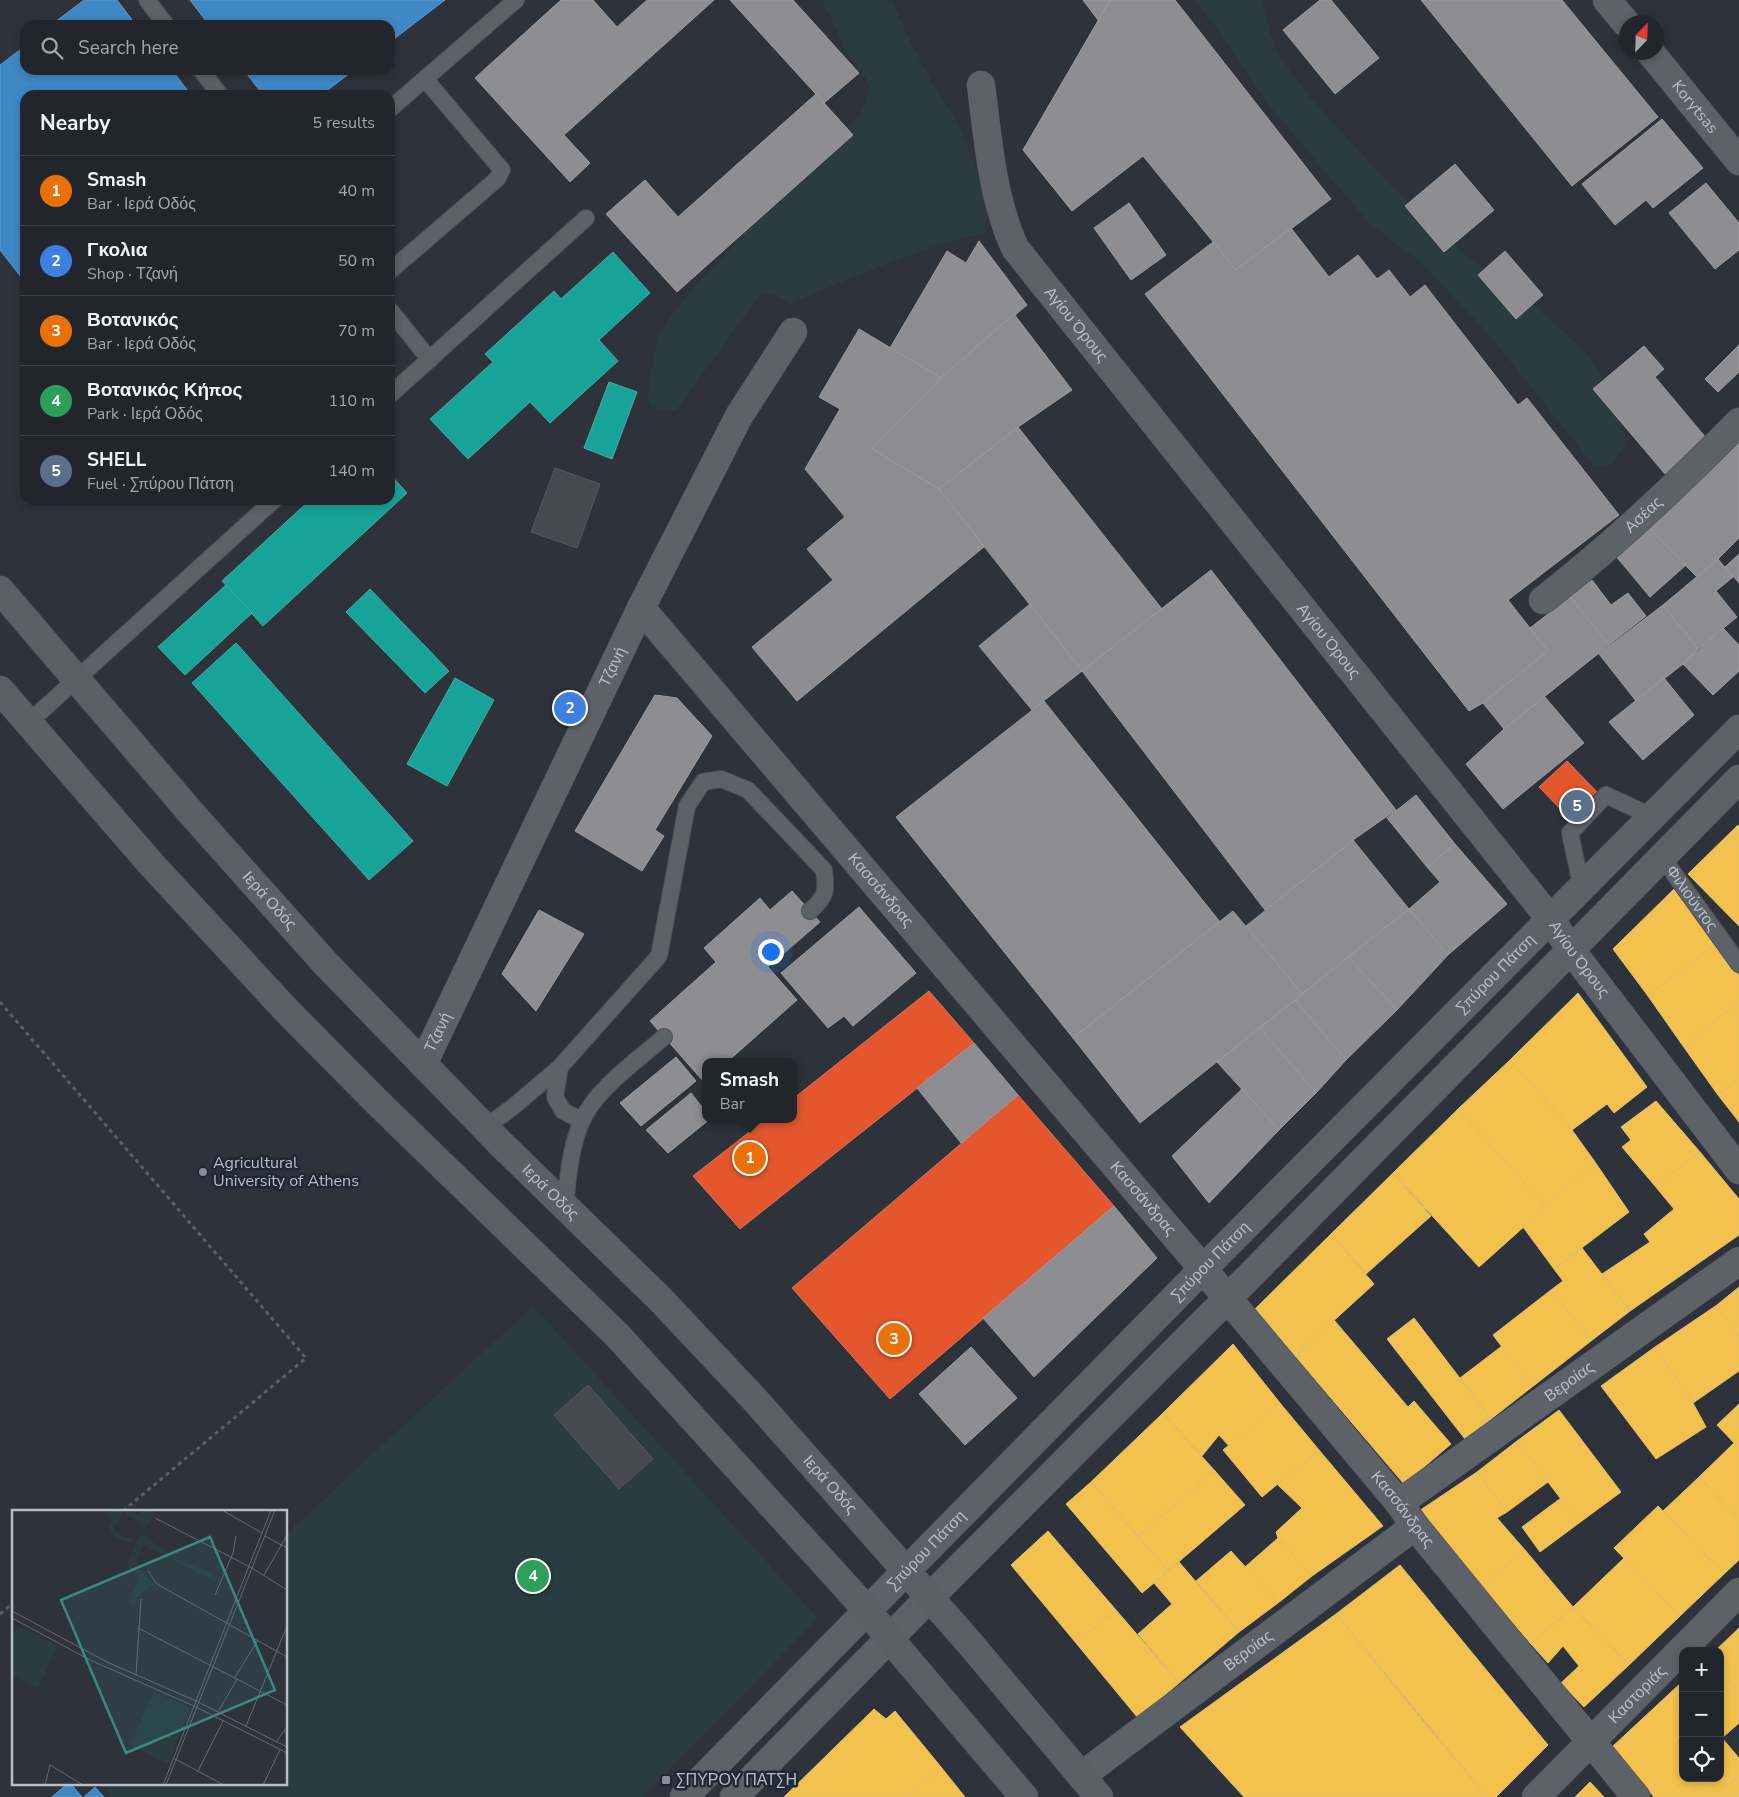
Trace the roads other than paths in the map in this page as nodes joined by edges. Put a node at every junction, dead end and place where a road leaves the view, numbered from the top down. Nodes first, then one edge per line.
1 (147, 0) edge
2 (516, 0) edge
3 (1607, 0) edge
4 (1619, 15) edge
5 (162, 20) edge
6 (1657, 60) edge
7 (205, 75) edge
8 (425, 79) junction
9 (981, 84) dead end
10 (216, 90) edge
11 (395, 105) edge
12 (1739, 161) edge
13 (586, 218) dead end
14 (395, 267) edge
15 (395, 316) edge
16 (793, 332) dead end
17 (430, 360) junction
18 (395, 391) edge
19 (1739, 422) edge
20 (268, 505) edge
21 (0, 590) edge
22 (1543, 600) dead end
23 (641, 608) junction
24 (76, 679) junction
25 (0, 690) edge
26 (28, 723) junction
27 (1739, 729) edge
28 (1739, 779) edge
29 (1653, 817) junction
30 (1662, 857) junction
31 (1582, 889) junction
32 (810, 912) dead end
33 (1551, 920) junction
34 (1570, 950) junction
35 (1739, 964) edge
36 (664, 1037) dead end
37 (423, 1064) junction
38 (560, 1067) junction
39 (582, 1120) junction
40 (485, 1127) junction
41 (1739, 1170) edge
42 (565, 1206) junction
43 (1739, 1261) edge
44 (1203, 1269) junction
45 (1227, 1298) junction
46 (1398, 1503) junction
47 (1415, 1526) junction
48 (907, 1571) junction
49 (1739, 1592) edge
50 (929, 1598) junction
51 (868, 1611) junction
52 (889, 1638) junction
53 (1590, 1742) junction
54 (1082, 1776) junction
55 (684, 1797) edge
56 (734, 1797) edge
57 (1024, 1797) edge
58 (1099, 1797) edge
59 (1536, 1797) edge
60 (1636, 1797) edge

1 - 5 lane
2 - 8 lane
3 - 4 street
6 - 12 street, Korytsas
7 - 10 lane
8 - 11 lane
8 - 14 lane
9 - 33 street, Αγίου Όρους
13 - 17 lane
15 - 17 lane
16 - 23 street, Τζανή
17 - 18 lane
19 - 22 street, Ασέας
20 - 24 lane
21 - 24 main road, Ιερά Οδός
23 - 37 street, Τζανή
23 - 44 street, Κασσάνδρας
24 - 26 lane
24 - 37 main road, Ιερά Οδός
25 - 26 main road
26 - 51 main road
27 - 29 street, Σπύρου Πάτση
28 - 30 street
29 - 31 street, Σπύρου Πάτση
29 - 31 lane
30 - 34 street
30 - 35 lane, Φιλιούντος
31 - 33 street, Σπύρου Πάτση
32 - 38 lane
33 - 34 street, Αγίου Όρους
33 - 44 street, Σπύρου Πάτση
34 - 41 street, Αγίου Όρους
34 - 45 street
36 - 39 lane
37 - 40 main road, Ιερά Οδός
38 - 39 lane
38 - 40 lane
39 - 42 lane
40 - 42 main road, Ιερά Οδός
42 - 48 main road, Ιερά Οδός
43 - 46 street, Βεροίας
44 - 45 street, Κασσάνδρας
44 - 48 street, Σπύρου Πάτση
45 - 46 street, Κασσάνδρας
45 - 50 street
46 - 47 street, Κασσάνδρας
47 - 53 street, Κασσάνδρας
47 - 54 street, Βεροίας
48 - 50 main road, Ιερά Οδός
48 - 51 street, Σπύρου Πάτση
49 - 53 street, Καστοριάς
50 - 52 street
50 - 54 main road, Ιερά Οδός
51 - 52 main road
51 - 55 street, Σπύρου Πάτση
52 - 56 street
52 - 57 main road
53 - 59 street, Καστοριάς
53 - 60 street, Κασσάνδρας
54 - 58 main road, Ιερά Οδός

